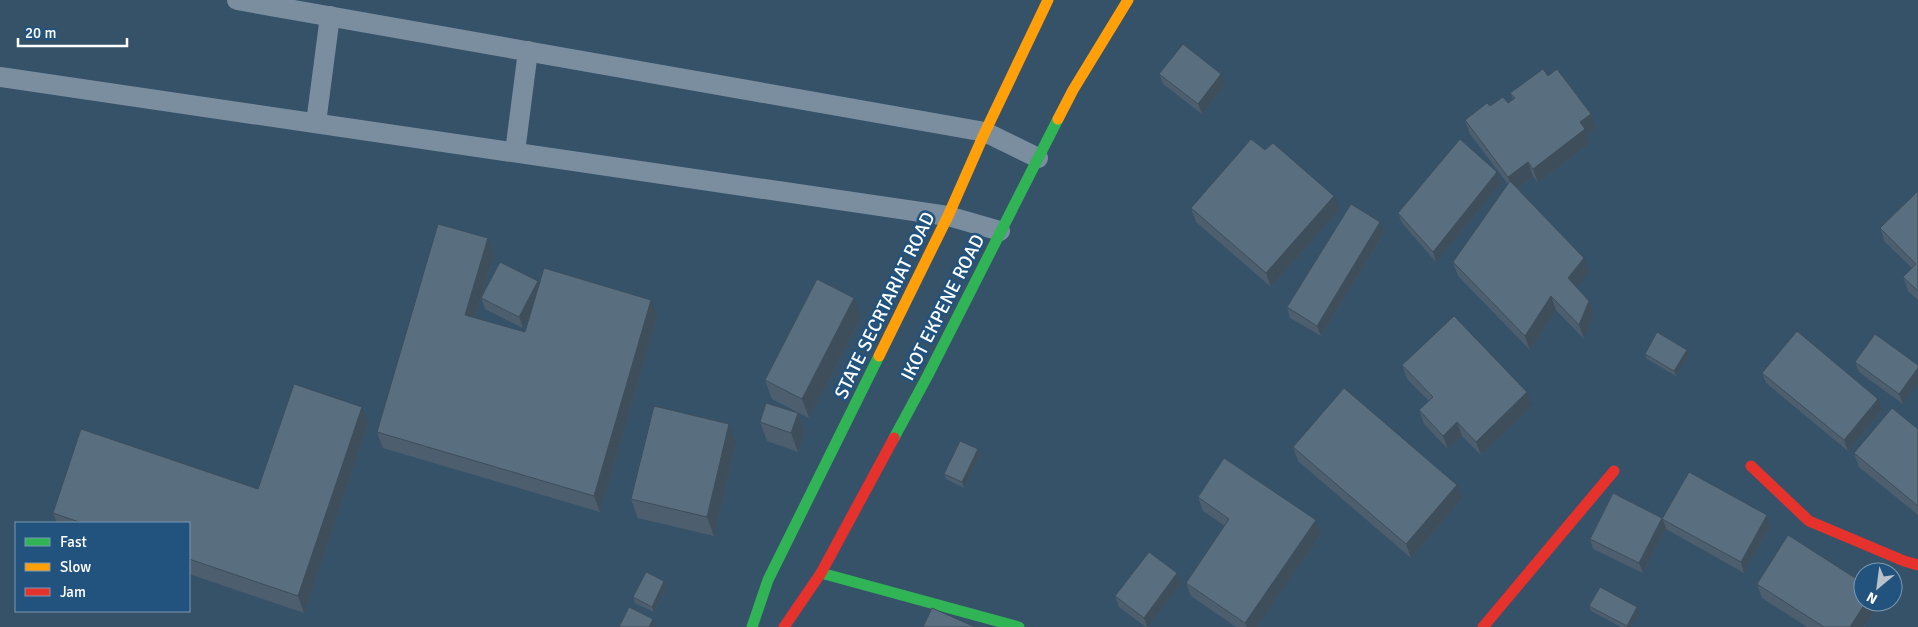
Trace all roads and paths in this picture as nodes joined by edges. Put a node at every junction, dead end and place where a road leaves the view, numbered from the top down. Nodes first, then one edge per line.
1 (237, 0) edge
2 (1048, 0) edge
3 (1128, 0) edge
4 (330, 16) junction
5 (528, 51) junction
6 (0, 77) edge
7 (316, 123) junction
8 (985, 132) junction
9 (514, 152) junction
10 (1038, 158) junction
11 (948, 216) junction
12 (1000, 231) junction
13 (1752, 466) dead end
14 (1614, 471) dead end
15 (1918, 565) edge
16 (821, 573) junction
17 (752, 627) edge
18 (784, 627) edge
19 (1019, 627) edge
20 (1482, 627) edge

1 - 4 lane
2 - 8 street, STATE SECRTARIAT ROAD
3 - 10 street, IKOT EKPENE ROAD
4 - 5 lane
4 - 7 lane
5 - 8 lane
5 - 9 lane
6 - 7 lane
7 - 9 lane
8 - 10 lane
8 - 11 street, STATE SECRTARIAT ROAD
9 - 11 lane
10 - 12 street, IKOT EKPENE ROAD
11 - 12 lane
11 - 17 street, STATE SECRTARIAT ROAD
12 - 16 street, IKOT EKPENE ROAD
13 - 15 street
14 - 20 street
16 - 18 street, IKOT EKPENE ROAD
16 - 19 street

